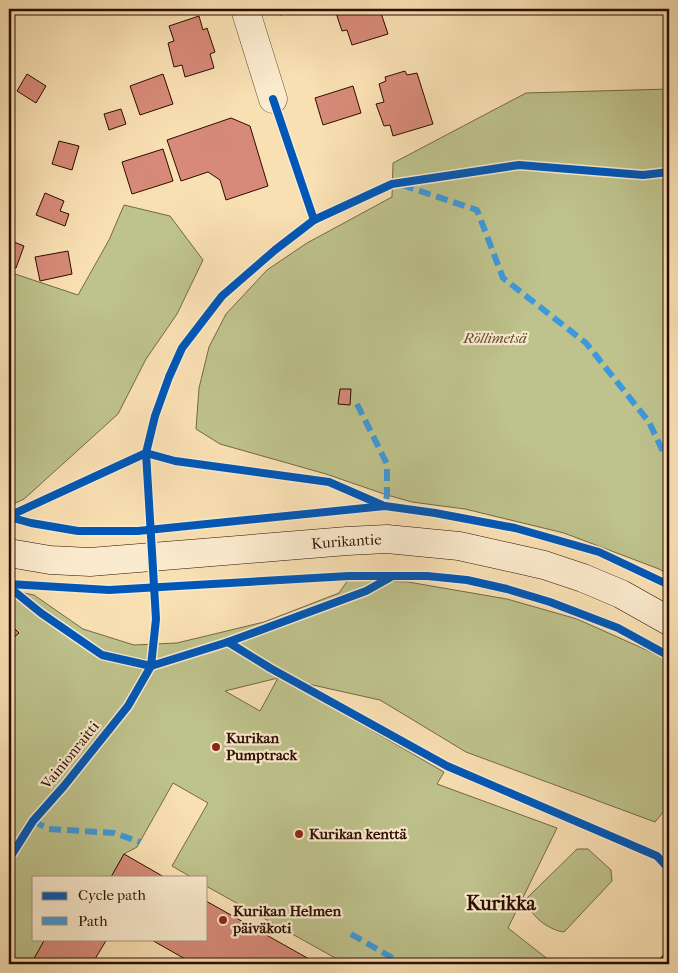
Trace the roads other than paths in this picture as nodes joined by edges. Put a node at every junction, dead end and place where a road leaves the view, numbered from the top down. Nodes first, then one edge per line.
1 (245, 9) edge
2 (273, 99) dead end
3 (9, 552) edge
4 (669, 621) edge

1 - 2 main road
3 - 4 main road, Kurikantie

